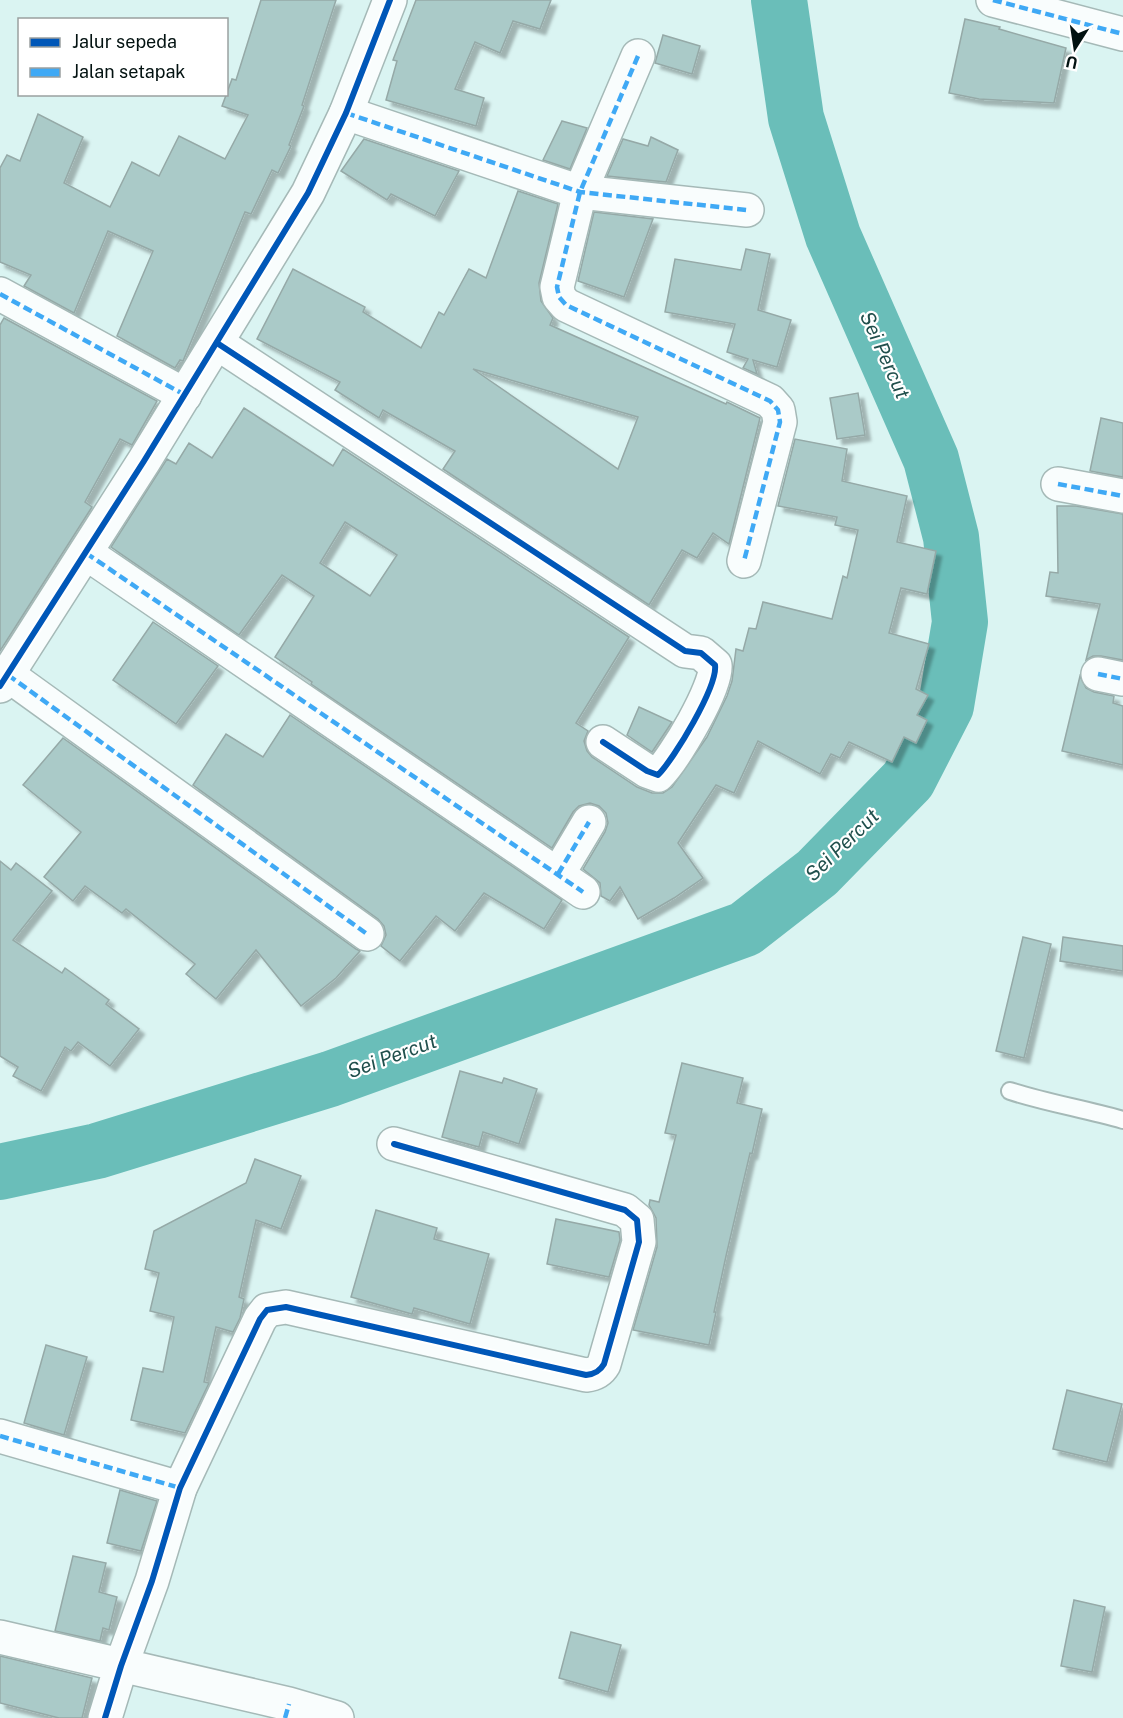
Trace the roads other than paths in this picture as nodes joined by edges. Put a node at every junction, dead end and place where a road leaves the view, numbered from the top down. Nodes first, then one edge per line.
1 (390, 0) edge
2 (993, 0) edge
3 (1123, 34) edge
4 (638, 56) dead end
5 (346, 113) junction
6 (580, 192) junction
7 (747, 210) dead end
8 (0, 294) edge
9 (217, 343) junction
10 (185, 395) junction
11 (1058, 484) dead end
12 (1123, 496) edge
13 (86, 553) junction
14 (744, 561) dead end
15 (4, 680) edge
16 (603, 742) dead end
17 (589, 822) dead end
18 (367, 934) dead end
19 (1010, 1091) dead end
20 (1123, 1120) edge
21 (394, 1144) dead end
22 (0, 1436) edge
23 (180, 1488) junction
24 (0, 1637) edge
25 (121, 1666) junction
26 (287, 1711) edge
27 (105, 1718) edge
28 (337, 1718) edge

1 - 5 street
2 - 3 street
4 - 6 street
5 - 6 street
5 - 9 street
6 - 7 street
6 - 14 street
8 - 10 street
9 - 10 street
9 - 16 street
10 - 13 street
11 - 12 street
13 - 15 street
13 - 17 street
15 - 18 street
19 - 20 lane
21 - 23 street
22 - 23 street
23 - 25 street
24 - 25 street
25 - 26 street
25 - 27 street
26 - 28 street

